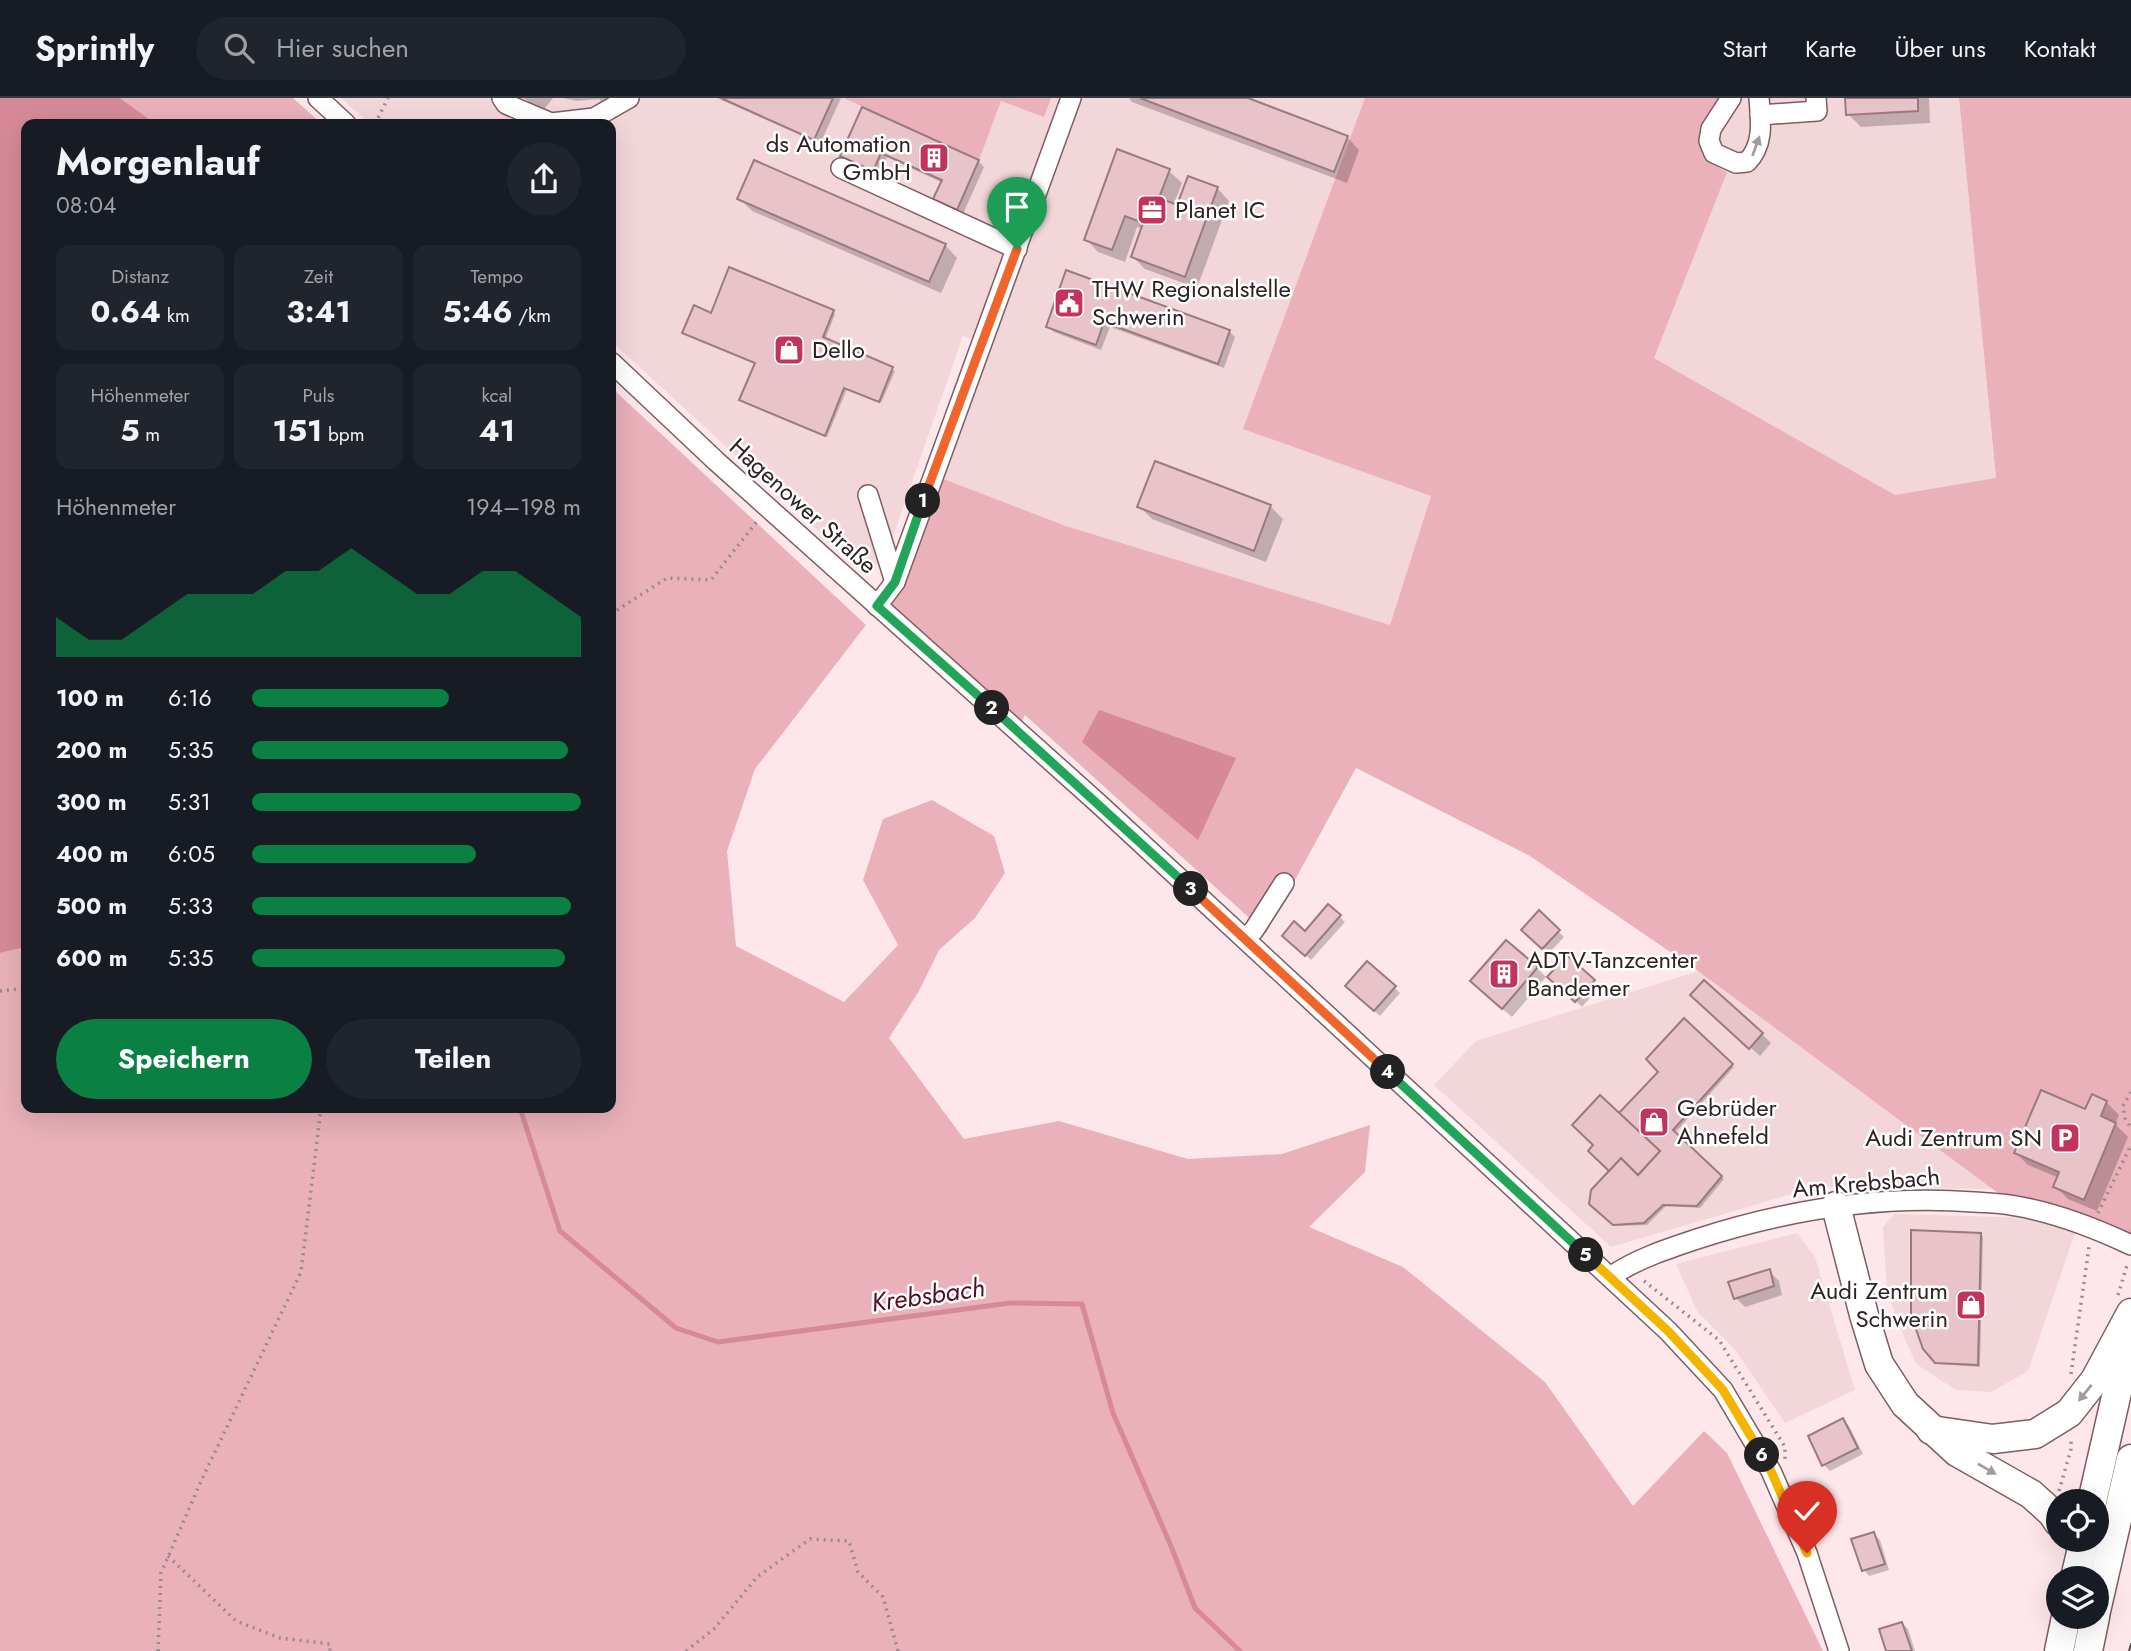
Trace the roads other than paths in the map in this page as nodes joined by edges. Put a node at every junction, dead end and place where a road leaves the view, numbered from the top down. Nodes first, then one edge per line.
1 (318, 98) edge
2 (502, 98) edge
3 (629, 98) edge
4 (1071, 98) edge
5 (1731, 98) edge
6 (1816, 98) edge
7 (1760, 106) edge
8 (341, 119) edge
9 (542, 119) edge
10 (585, 119) edge
11 (841, 168) dead end
12 (1017, 249) junction
13 (616, 367) edge
14 (868, 495) dead end
15 (895, 582) junction
16 (877, 606) junction
17 (1284, 883) dead end
18 (1245, 939) junction
19 (1836, 1206) junction
20 (2131, 1245) edge
21 (1610, 1277) junction
22 (2131, 1313) edge
23 (2131, 1332) edge
24 (1931, 1430) junction
25 (2131, 1460) edge
26 (2095, 1489) edge
27 (2046, 1508) edge
28 (2106, 1566) edge
29 (2064, 1629) edge
30 (2093, 1629) edge
31 (1839, 1651) edge
32 (2059, 1651) edge
33 (2088, 1651) edge

1 - 8 street
2 - 9 street
3 - 10 street
4 - 12 street
5 -> 7 street
6 - 7 street
11 - 12 street
12 - 15 street
13 - 16 street, Hagenower Straße
14 - 15 street
15 - 16 street
16 - 18 street, Hagenower Straße
17 - 18 street
18 - 21 street, Hagenower Straße
19 - 20 street, Am Krebsbach
19 - 21 street, Am Krebsbach
19 - 24 highway
21 - 31 street, Hagenower Straße
22 -> 24 highway
23 - 26 highway
24 -> 27 highway
25 - 28 highway
29 - 32 highway
30 - 33 highway

